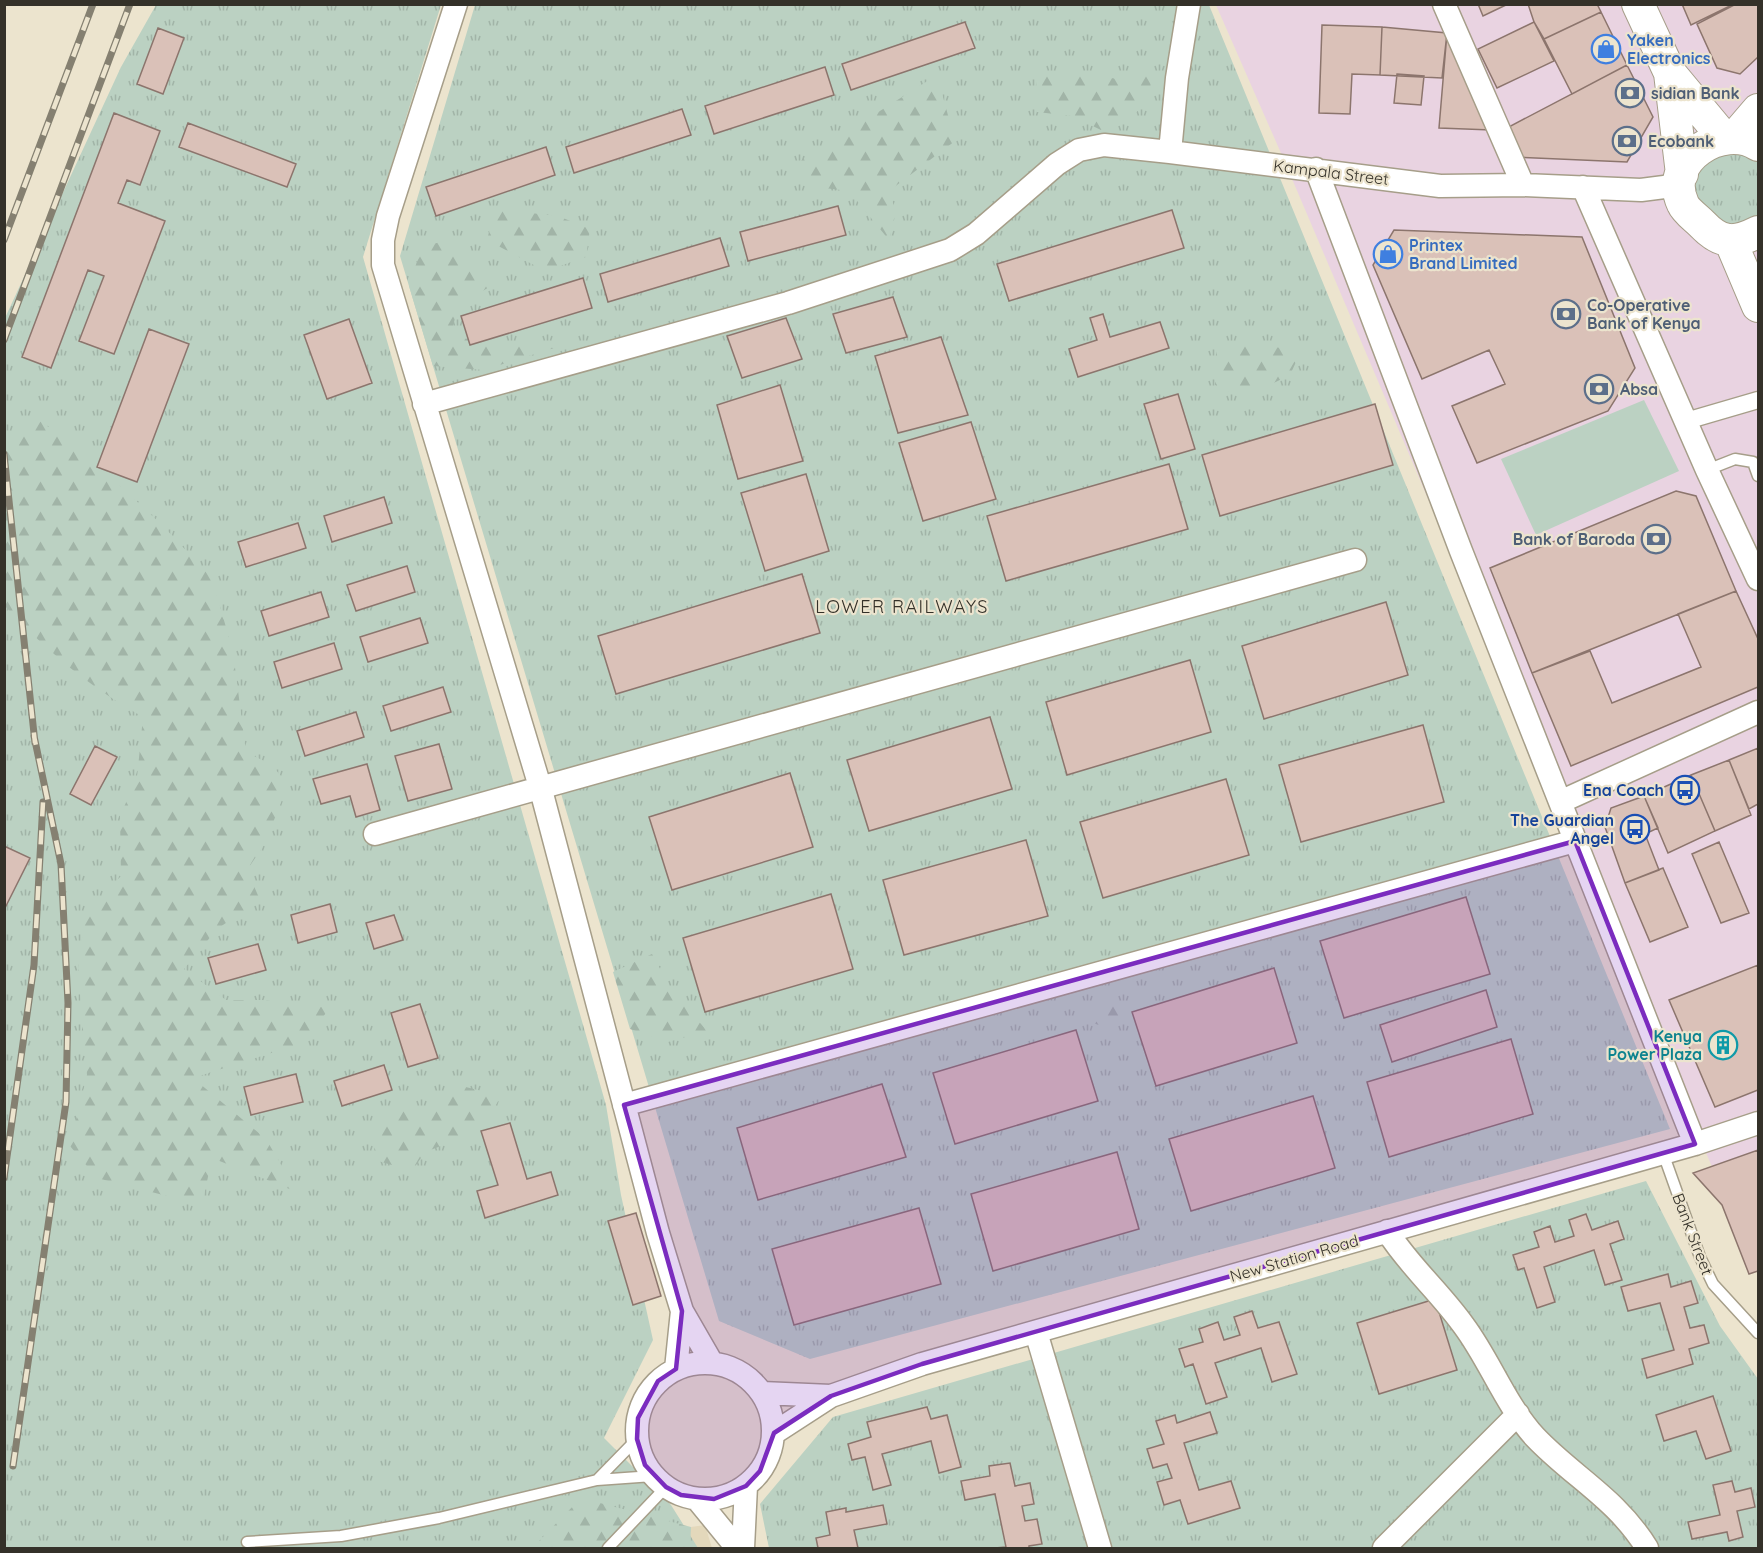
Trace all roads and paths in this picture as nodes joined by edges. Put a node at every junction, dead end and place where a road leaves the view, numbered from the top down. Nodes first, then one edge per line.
1 (456, 4) edge
2 (1189, 4) edge
3 (1444, 4) edge
4 (1638, 4) edge
5 (1670, 72) junction
6 (1758, 110) edge
7 (1746, 141) edge
8 (1170, 152) junction
9 (1316, 169) junction
10 (1523, 185) junction
11 (1583, 187) junction
12 (1681, 188) junction
13 (1744, 236) edge
14 (1758, 306) edge
15 (1758, 400) edge
16 (424, 404) junction
17 (1686, 421) junction
18 (1707, 470) junction
19 (1758, 476) edge
20 (1356, 560) dead end
21 (1758, 579) edge
22 (1758, 712) edge
23 (541, 790) junction
24 (1560, 802) junction
25 (375, 834) dead end
26 (1575, 841) junction
27 (624, 1105) junction
28 (1758, 1123) edge
29 (1695, 1144) junction
30 (1663, 1153) junction
31 (1387, 1231) junction
32 (682, 1311) junction
33 (1036, 1332) junction
34 (1758, 1333) edge
35 (712, 1363) junction
36 (676, 1369) junction
37 (762, 1393) junction
38 (831, 1396) junction
39 (1518, 1414) junction
40 (774, 1433) junction
41 (637, 1439) junction
42 (597, 1480) junction
43 (659, 1481) junction
44 (746, 1486) junction
45 (697, 1499) junction
46 (247, 1542) dead end
47 (609, 1548) edge
48 (737, 1548) edge
49 (743, 1548) edge
50 (1100, 1548) edge
51 (1384, 1548) edge
52 (1647, 1548) edge

1 - 16 street
2 - 8 street
3 - 10 street
4 - 5 main road
5 - 7 main road
5 - 12 main road
6 - 7 main road
7 - 12 main road
8 - 9 street, Kampala Street
8 - 16 street, Kampala Street
9 - 10 street, Kampala Street
9 - 24 street
10 - 11 street, Kampala Street
11 - 12 street, Kampala Street
11 - 17 street
12 - 13 main road
13 - 14 main road
15 - 17 street
16 - 23 street
17 - 18 street
18 - 19 lane
18 - 21 street
20 - 23 street
22 - 24 street
23 - 25 street
23 - 27 street
24 - 26 street
26 - 27 street
26 - 29 street
27 - 32 street
28 - 29 street, New Station Road
29 - 30 street, New Station Road
30 - 31 street, New Station Road
30 - 34 lane, Bank Street
31 - 33 street, New Station Road
31 - 39 street
32 - 35 street
32 - 36 street
33 - 38 street, New Station Road
33 - 50 street
35 - 36 street
35 - 37 street
36 - 41 street
37 - 38 street, New Station Road
37 - 40 street
38 - 40 street, New Station Road
39 - 51 street
39 - 52 street
40 - 44 street
41 - 42 lane
41 - 43 street
42 - 43 lane
42 - 46 lane
43 - 45 street
43 - 47 lane
44 - 45 street
44 - 49 street
45 - 48 street

